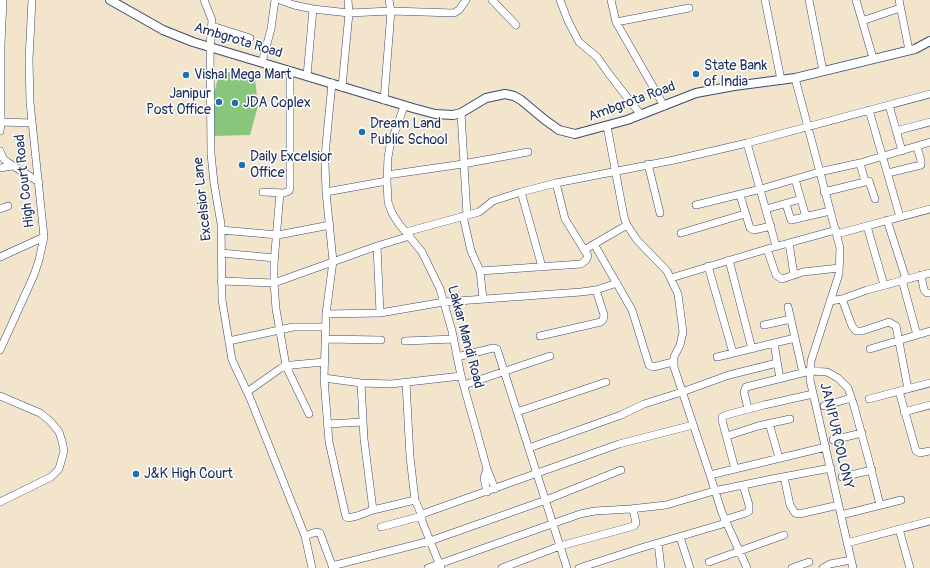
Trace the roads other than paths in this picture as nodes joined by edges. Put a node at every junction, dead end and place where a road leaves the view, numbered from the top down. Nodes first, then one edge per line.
1 (3, 0) edge
2 (32, 0) edge
3 (110, 0) edge
4 (204, 0) edge
5 (274, 0) edge
6 (280, 0) edge
7 (348, 0) edge
8 (389, 0) edge
9 (466, 0) edge
10 (493, 0) edge
11 (560, 0) edge
12 (610, 0) edge
13 (765, 0) edge
14 (808, 0) edge
15 (856, 0) edge
16 (899, 0) edge
17 (689, 8) dead end
18 (900, 8) junction
19 (313, 9) junction
20 (391, 11) junction
21 (349, 13) junction
22 (862, 21) junction
23 (616, 22) junction
24 (516, 25) dead end
25 (212, 26) junction
26 (250, 38) dead end
27 (930, 41) edge
28 (0, 44) edge
29 (210, 47) junction
30 (909, 50) junction
31 (873, 58) junction
32 (262, 62) junction
33 (290, 71) junction
34 (823, 71) junction
35 (307, 76) junction
36 (795, 78) junction
37 (781, 80) junction
38 (332, 84) junction
39 (342, 87) junction
40 (930, 94) edge
41 (384, 100) junction
42 (889, 105) junction
43 (404, 106) junction
44 (664, 106) junction
45 (869, 110) junction
46 (461, 113) junction
47 (641, 115) junction
48 (930, 122) edge
49 (32, 123) junction
50 (1, 126) edge
51 (607, 126) junction
52 (809, 127) junction
53 (0, 131) edge
54 (896, 131) junction
55 (930, 142) edge
56 (747, 143) junction
57 (917, 146) junction
58 (0, 151) edge
59 (902, 151) junction
60 (528, 152) dead end
61 (883, 156) junction
62 (860, 163) junction
63 (463, 164) junction
64 (648, 164) junction
65 (12, 166) junction
66 (0, 168) edge
67 (617, 171) junction
68 (819, 172) junction
69 (888, 173) junction
70 (387, 178) junction
71 (795, 179) junction
72 (39, 182) junction
73 (865, 182) junction
74 (556, 183) junction
75 (761, 189) junction
76 (263, 192) dead end
77 (280, 192) junction
78 (326, 192) junction
79 (521, 192) junction
80 (824, 192) junction
81 (740, 195) junction
82 (875, 199) dead end
83 (801, 200) junction
84 (786, 204) junction
85 (696, 205) dead end
86 (8, 206) dead end
87 (0, 209) edge
88 (766, 209) junction
89 (830, 211) junction
90 (929, 211) edge
91 (660, 214) dead end
92 (745, 214) junction
93 (465, 215) junction
94 (806, 217) junction
95 (900, 217) junction
96 (887, 220) junction
97 (330, 225) junction
98 (627, 226) junction
99 (771, 226) junction
100 (867, 226) junction
101 (221, 230) junction
102 (836, 232) junction
103 (681, 233) dead end
104 (408, 234) junction
105 (278, 235) junction
106 (44, 237) junction
107 (789, 243) junction
108 (594, 244) junction
109 (377, 246) junction
110 (776, 246) junction
111 (767, 249) junction
112 (584, 250) junction
113 (221, 253) junction
114 (0, 257) edge
115 (275, 258) junction
116 (729, 260) junction
117 (333, 261) junction
118 (708, 266) junction
119 (542, 267) junction
120 (839, 268) junction
121 (480, 270) junction
122 (930, 272) edge
123 (794, 275) junction
124 (921, 275) junction
125 (671, 278) junction
126 (904, 280) junction
127 (221, 281) junction
128 (274, 283) junction
129 (617, 283) junction
130 (884, 285) junction
131 (596, 290) junction
132 (930, 293) edge
133 (483, 299) junction
134 (842, 299) junction
135 (830, 301) junction
136 (444, 302) junction
137 (788, 307) dead end
138 (380, 313) junction
139 (326, 314) junction
140 (791, 319) junction
141 (764, 325) dead end
142 (325, 327) junction
143 (280, 330) junction
144 (930, 331) edge
145 (917, 335) junction
146 (540, 336) dead end
147 (795, 338) junction
148 (325, 339) junction
149 (454, 339) junction
150 (381, 340) dead end
151 (898, 340) junction
152 (405, 341) dead end
153 (774, 344) junction
154 (229, 345) junction
155 (752, 349) junction
156 (870, 349) dead end
157 (0, 350) edge
158 (734, 353) junction
159 (550, 356) dead end
160 (457, 357) junction
161 (717, 357) dead end
162 (324, 362) junction
163 (673, 362) junction
164 (777, 362) junction
165 (286, 366) junction
166 (504, 372) junction
167 (807, 372) junction
168 (461, 376) junction
169 (324, 378) junction
170 (780, 379) junction
171 (606, 382) dead end
172 (361, 383) junction
173 (406, 383) junction
174 (930, 383) edge
175 (464, 385) junction
176 (908, 389) junction
177 (899, 391) junction
178 (247, 392) junction
179 (682, 392) junction
180 (813, 394) junction
181 (0, 396) edge
182 (851, 398) junction
183 (869, 399) dead end
184 (930, 405) edge
185 (824, 406) dead end
186 (748, 409) junction
187 (517, 412) junction
188 (904, 412) junction
189 (309, 414) dead end
190 (790, 419) dead end
191 (363, 422) junction
192 (769, 423) junction
193 (327, 424) junction
194 (693, 425) junction
195 (862, 433) junction
196 (727, 436) junction
197 (833, 440) dead end
198 (826, 447) junction
199 (529, 448) junction
200 (930, 451) edge
201 (779, 458) junction
202 (831, 468) junction
203 (487, 469) junction
204 (621, 470) dead end
205 (736, 470) junction
206 (872, 470) junction
207 (538, 474) junction
208 (710, 475) junction
209 (784, 477) junction
210 (842, 477) dead end
211 (743, 485) junction
212 (495, 489) junction
213 (714, 491) junction
214 (487, 492) junction
215 (415, 500) junction
216 (546, 500) junction
217 (901, 500) dead end
218 (0, 502) edge
219 (839, 505) junction
220 (880, 505) junction
221 (634, 509) junction
222 (373, 510) junction
223 (841, 514) junction
224 (422, 516) junction
225 (930, 521) edge
226 (725, 522) junction
227 (554, 524) junction
228 (381, 527) dead end
229 (900, 529) junction
230 (784, 535) dead end
231 (305, 536) junction
232 (680, 537) junction
233 (430, 541) junction
234 (658, 543) junction
235 (847, 543) junction
236 (560, 546) junction
237 (738, 550) junction
238 (851, 560) junction
239 (709, 562) dead end
240 (809, 562) dead end
241 (440, 566) edge
242 (332, 567) edge
243 (312, 568) edge
244 (428, 568) edge
245 (502, 568) edge
246 (567, 568) edge
247 (579, 568) edge
248 (662, 568) edge
249 (690, 568) edge
250 (747, 568) edge
251 (792, 568) edge
252 (824, 568) edge
253 (853, 568) edge
254 (910, 568) edge

1 - 28 street
2 - 49 street, High Court Road
3 - 29 main road, Ambgrota Road
4 - 25 street, Excelsior Lane
5 - 32 street
6 - 19 street
7 - 21 street
8 - 20 street
9 - 20 street
10 - 24 street
11 - 47 street
12 - 23 street
13 - 37 street
14 - 34 street
15 - 22 street
16 - 18 street
17 - 23 street
18 - 22 street
18 - 30 street
19 - 21 street
19 - 35 street
20 - 21 street
20 - 41 street
21 - 39 street
22 - 31 street
23 - 44 street
25 - 26 street
25 - 29 street, Excelsior Lane
27 - 30 main road, Ambgrota Road
28 - 50 street
29 - 32 main road, Ambgrota Road
29 - 101 street, Excelsior Lane
30 - 31 main road, Ambgrota Road
31 - 34 main road, Ambgrota Road
32 - 33 main road, Ambgrota Road
33 - 35 main road, Ambgrota Road
33 - 77 street
34 - 36 main road, Ambgrota Road
35 - 38 main road, Ambgrota Road
36 - 37 main road, Ambgrota Road
36 - 52 street, JANIPUR COLONY
37 - 44 main road, Ambgrota Road
38 - 39 main road, Ambgrota Road
38 - 78 street
39 - 41 main road, Ambgrota Road
40 - 42 street
41 - 43 main road, Ambgrota Road
42 - 45 street
42 - 54 street
43 - 46 main road, Ambgrota Road
43 - 70 street, Lakkar Mandi Road
44 - 47 main road, Ambgrota Road
45 - 52 street
45 - 61 street
46 - 51 main road, Ambgrota Road
46 - 63 street
47 - 51 main road, Ambgrota Road
48 - 54 street
49 - 50 street
49 - 72 street, High Court Road
50 - 53 street
51 - 67 street
52 - 56 street
52 - 68 street, JANIPUR COLONY
54 - 59 street
55 - 57 street
56 - 64 street
56 - 75 street
57 - 59 street
57 - 69 street
58 - 65 street
59 - 61 street
60 - 63 street
61 - 62 street
61 - 69 street
62 - 68 street
62 - 73 street
63 - 70 street
63 - 93 street
64 - 67 street
64 - 91 street
65 - 66 street
65 - 72 street
67 - 74 street
67 - 98 street
68 - 71 street
68 - 80 street, JANIPUR COLONY
69 - 95 street
70 - 78 street
70 - 104 street, Lakkar Mandi Road
71 - 75 street
71 - 83 street
72 - 106 street, High Court Road
73 - 80 street
73 - 82 street
74 - 79 street
74 - 112 street
75 - 81 street
75 - 88 street
76 - 77 street
77 - 105 street
78 - 97 street
79 - 93 street
79 - 119 street
80 - 89 street, JANIPUR COLONY
81 - 85 street
81 - 92 street
83 - 84 street
83 - 94 street
84 - 88 street
84 - 94 street
86 - 87 street
88 - 99 street
89 - 94 street
89 - 102 street, JANIPUR COLONY
90 - 95 street
92 - 99 street
92 - 103 street
93 - 104 street
93 - 121 street
95 - 96 street
96 - 100 street
96 - 126 street
97 - 105 street
97 - 117 street
98 - 108 street
98 - 125 street
99 - 110 street
100 - 102 street
100 - 130 street
101 - 105 street
101 - 113 street, Excelsior Lane
102 - 107 street
102 - 120 street, JANIPUR COLONY
104 - 109 street
104 - 136 street, Lakkar Mandi Road
105 - 115 street
106 - 114 street
106 - 157 street, High Court Road
107 - 110 street
107 - 123 street
108 - 112 street
108 - 129 street
109 - 117 street
109 - 138 street
110 - 111 street
111 - 116 street
111 - 123 street
112 - 119 street
113 - 115 street
113 - 127 street, Excelsior Lane
115 - 128 street
116 - 118 street
116 - 155 street
117 - 128 street
117 - 139 street
118 - 125 street
118 - 158 street
119 - 121 street
120 - 123 street
120 - 135 street, JANIPUR COLONY
121 - 133 street
122 - 124 street
124 - 126 street
124 - 132 street
125 - 163 street
126 - 130 street
126 - 145 street
127 - 128 street
127 - 154 street, Excelsior Lane
128 - 143 street
129 - 131 street
129 - 163 street
130 - 134 street
131 - 133 street
131 - 146 street
133 - 136 street
134 - 135 street
134 - 151 street
135 - 167 street, JANIPUR COLONY
136 - 138 street
136 - 149 street, Lakkar Mandi Road
137 - 140 street
138 - 139 street
139 - 142 street
140 - 141 street
140 - 147 street
142 - 143 street
142 - 148 street
143 - 154 street
143 - 165 street
144 - 145 street
145 - 151 street
147 - 153 street
147 - 167 street
148 - 150 street
148 - 162 street
149 - 152 street
149 - 160 street, Lakkar Mandi Road
151 - 156 street
151 - 176 street
153 - 155 street
153 - 164 street
154 - 178 street, Excelsior Lane
155 - 158 street
158 - 161 street
159 - 166 street
160 - 166 street
160 - 168 street, Lakkar Mandi Road
162 - 165 street
162 - 169 street
163 - 179 street
164 - 170 street
164 - 179 street
165 - 178 street
165 - 189 street
166 - 175 street
166 - 187 street
167 - 170 street
167 - 180 street, JANIPUR COLONY
167 - 182 street
168 - 173 street
168 - 175 street, Lakkar Mandi Road
169 - 172 street
169 - 193 street
170 - 186 street
171 - 187 street
172 - 173 street
172 - 191 street
173 - 215 street
174 - 176 street
175 - 203 street, Lakkar Mandi Road
176 - 177 street
177 - 183 street
177 - 188 street
178 - 231 street, Excelsior Lane
179 - 194 street
179 - 199 street
180 - 186 street
180 - 198 street, JANIPUR COLONY
181 - 218 street
182 - 185 street
182 - 195 street
184 - 188 street
186 - 196 street
187 - 199 street
188 - 200 street
190 - 192 street
191 - 193 street
191 - 222 street
192 - 196 street
192 - 201 street
193 - 222 street
194 - 207 street
194 - 208 street
195 - 197 street
195 - 206 street
196 - 205 street
198 - 201 street
198 - 202 street, JANIPUR COLONY
199 - 207 street
201 - 205 street
202 - 209 street
202 - 219 street, JANIPUR COLONY
203 - 212 street
203 - 214 street
204 - 216 street
205 - 208 street
206 - 210 street
206 - 220 street
207 - 212 street
207 - 216 street
208 - 213 street
209 - 211 street
209 - 219 street
211 - 213 street
211 - 226 street
212 - 214 street
213 - 221 street
213 - 226 street
214 - 224 street
215 - 222 street
215 - 224 street
216 - 227 street
216 - 233 street
217 - 220 street
219 - 223 street, JANIPUR COLONY
220 - 223 street
221 - 227 street
221 - 236 street
223 - 235 street, JANIPUR COLONY
224 - 228 street
224 - 233 street
225 - 229 street
226 - 232 street
226 - 237 street
227 - 236 street
227 - 241 street
229 - 235 street
229 - 254 street
230 - 237 street
231 - 242 street
231 - 243 street, Excelsior Lane
232 - 234 street
232 - 249 street
233 - 241 street
233 - 242 street
234 - 247 street
234 - 248 street
235 - 238 street, JANIPUR COLONY
236 - 245 street
236 - 246 street
237 - 239 street
237 - 250 street
238 - 252 street
238 - 253 street, JANIPUR COLONY
240 - 251 street
241 - 244 street

